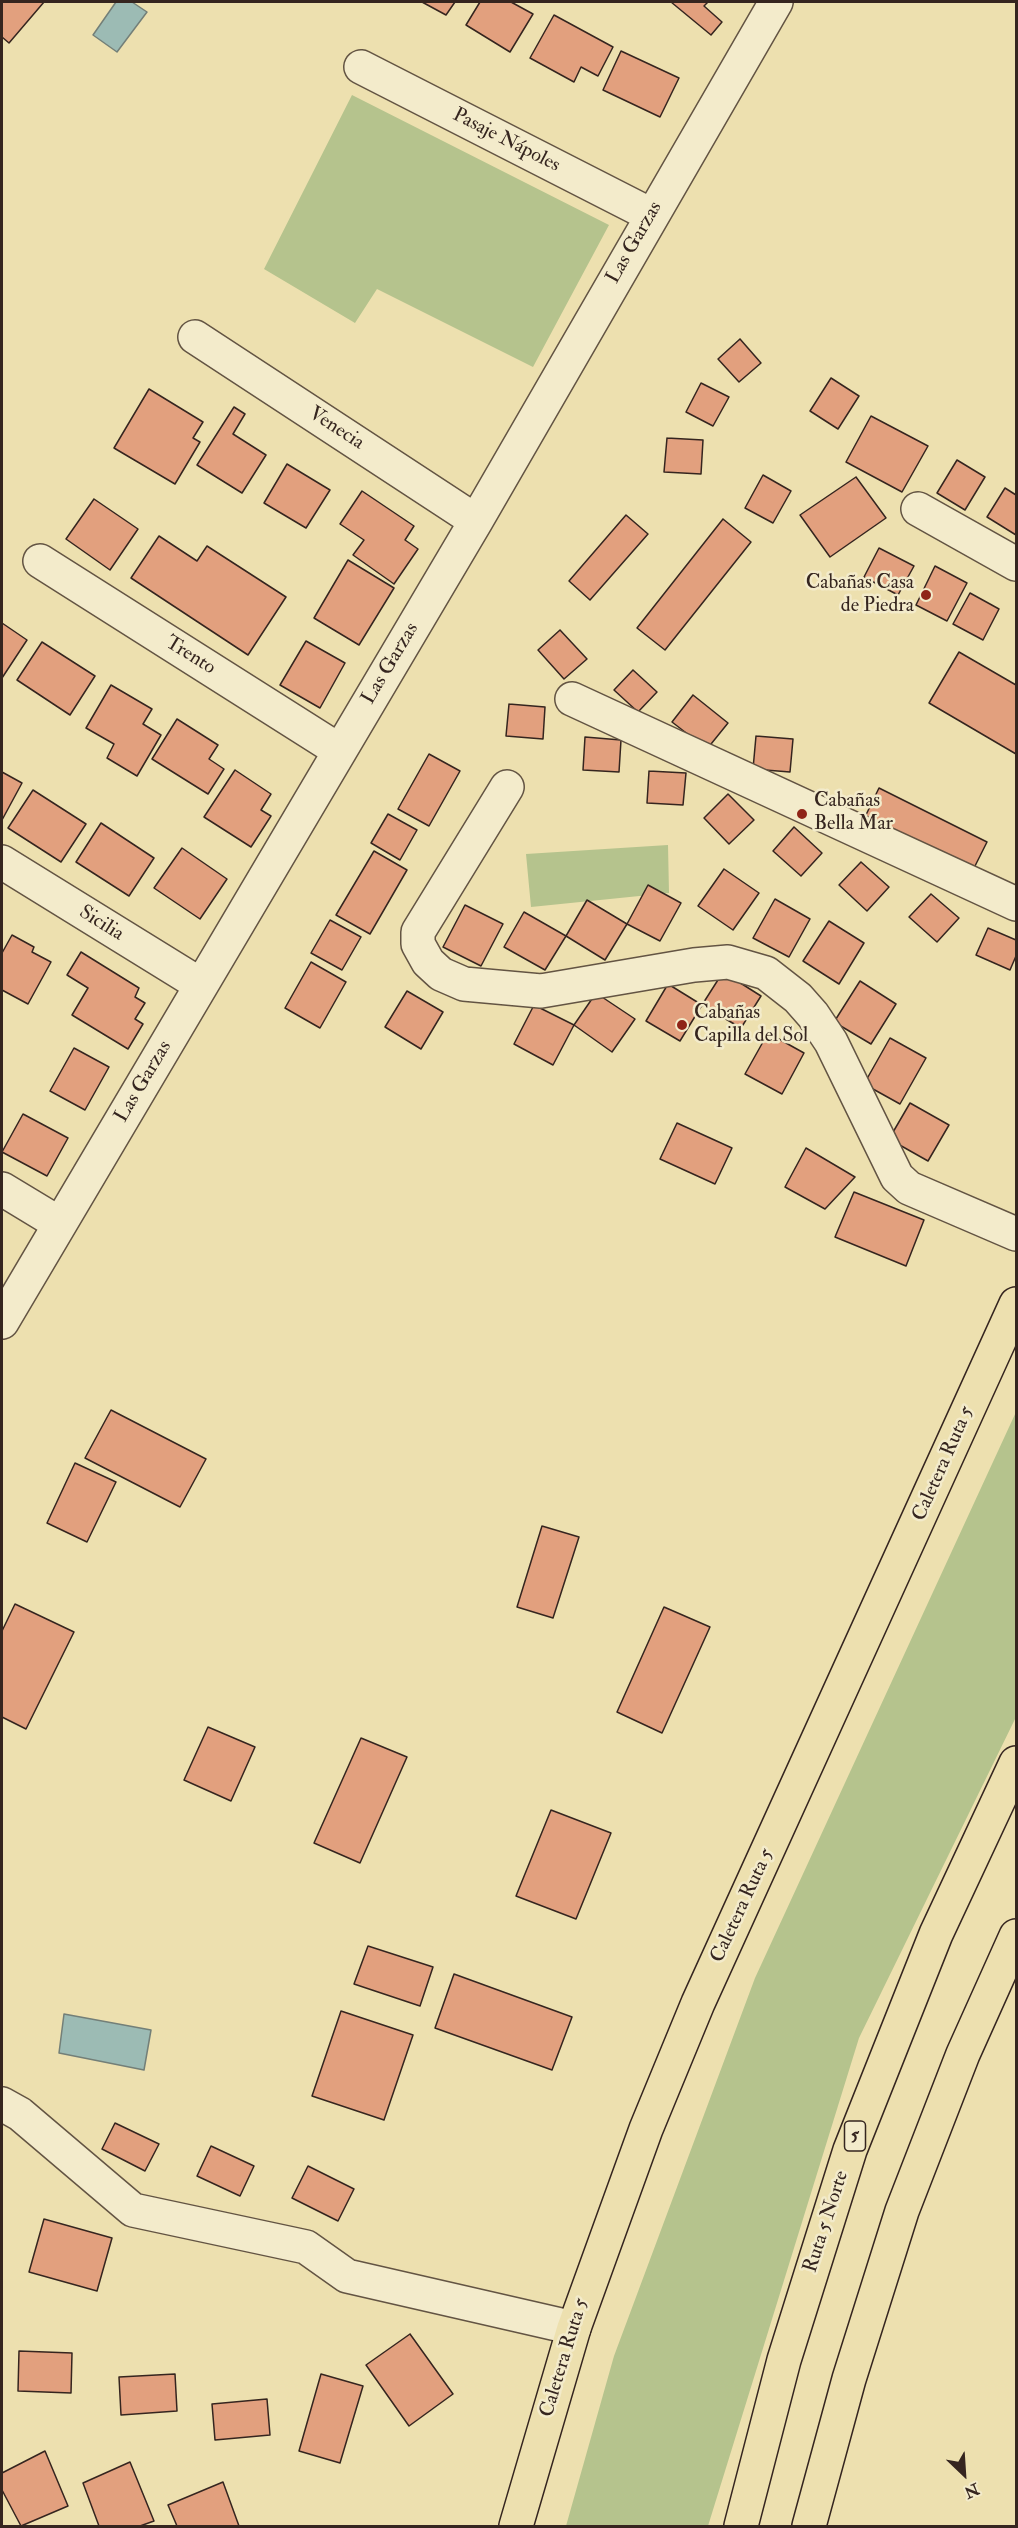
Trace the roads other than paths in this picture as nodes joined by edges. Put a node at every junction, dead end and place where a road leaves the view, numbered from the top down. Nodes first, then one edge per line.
1 (776, 2) edge
2 (361, 67) dead end
3 (651, 215) junction
4 (195, 337) dead end
5 (918, 509) dead end
6 (476, 520) junction
7 (40, 561) dead end
8 (1017, 564) edge
9 (572, 699) dead end
10 (340, 751) junction
11 (507, 787) dead end
12 (2, 862) edge
13 (1017, 904) edge
14 (201, 985) junction
15 (2, 1189) edge
16 (60, 1224) junction
17 (1017, 1234) edge
18 (1017, 1304) edge
19 (2, 1322) edge
20 (1017, 1763) edge
21 (1017, 1936) edge
22 (2, 2104) edge
23 (574, 2328) junction
24 (516, 2526) edge
25 (741, 2526) edge
26 (809, 2526) edge

1 - 3 street, Las Garzas
2 - 3 street, Pasaje Nápoles
3 - 6 street, Las Garzas
4 - 6 street, Venecia
5 - 8 street
6 - 10 street, Las Garzas
7 - 10 street, Trento
9 - 13 street
10 - 14 street, Las Garzas
11 - 17 street
12 - 14 street, Sicilia
14 - 16 street, Las Garzas
15 - 16 street
16 - 19 street, Las Garzas
18 - 23 main road, Caletera Ruta 5
20 - 25 main road, Ruta 5 Norte / 5
21 - 26 main road
22 - 23 street
23 - 24 main road, Caletera Ruta 5

